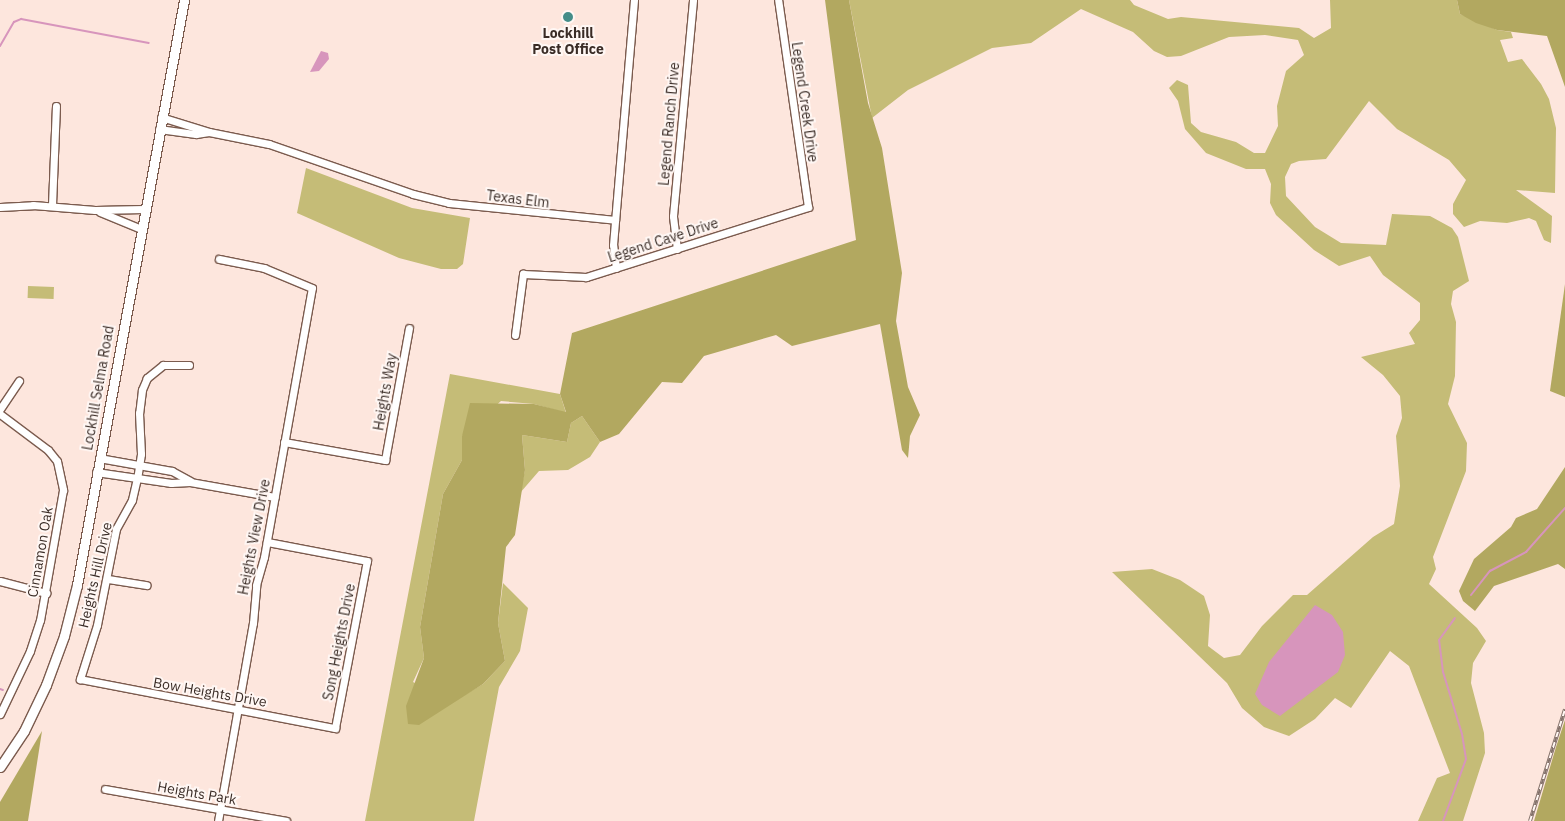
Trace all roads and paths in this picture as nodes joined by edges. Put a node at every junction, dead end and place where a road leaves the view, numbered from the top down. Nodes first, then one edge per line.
1 (184, 0) edge
2 (634, 0) edge
3 (693, 0) edge
4 (778, 0) edge
5 (56, 106) dead end
6 (161, 117) junction
7 (159, 128) junction
8 (209, 132) junction
9 (52, 205) junction
10 (0, 207) edge
11 (808, 207) joint
12 (144, 209) junction
13 (95, 210) junction
14 (615, 220) junction
15 (141, 229) junction
16 (677, 249) junction
17 (219, 259) dead end
18 (616, 268) junction
19 (409, 328) dead end
20 (515, 334) dead end
21 (189, 365) dead end
22 (19, 381) dead end
23 (0, 409) edge
24 (0, 414) edge
25 (284, 442) junction
26 (99, 458) junction
27 (139, 466) junction
28 (96, 472) junction
29 (137, 478) junction
30 (190, 482) junction
31 (275, 497) junction
32 (267, 542) junction
33 (108, 578) junction
34 (0, 581) edge
35 (147, 585) dead end
36 (46, 593) junction
37 (80, 679) joint
38 (236, 709) junction
39 (0, 714) edge
40 (335, 728) joint
41 (0, 767) edge
42 (104, 789) dead end
43 (220, 810) junction
44 (218, 821) edge
45 (286, 821) edge

1 - 6 main road, Lockhill Selma Road
2 - 14 street
3 - 16 street, Legend Ranch Drive
4 - 11 street, Legend Creek Drive
5 - 9 street
6 - 7 main road, Lockhill Selma Road
6 - 8 street, Texas Elm
7 - 8 street, Texas Elm
7 - 12 main road, Lockhill Selma Road
8 - 14 street, Texas Elm
9 - 10 street
9 - 13 street
11 - 16 street, Legend Cave Drive
12 - 13 street
12 - 15 main road, Lockhill Selma Road
13 - 15 street
14 - 18 street
15 - 26 main road, Lockhill Selma Road
16 - 18 street, Legend Cave Drive
17 - 25 street, Heights View Drive
18 - 20 street, Legend Cave Drive
19 - 25 street, Heights Way
21 - 27 street, Heights Hill Drive
22 - 23 street
24 - 36 street, Cinnamon Oak
25 - 31 street, Heights View Drive
26 - 27 street
26 - 28 main road, Lockhill Selma Road
27 - 29 street, Heights Hill Drive
27 - 30 street
28 - 29 street
28 - 41 main road, Lockhill Selma Road
29 - 30 street
29 - 33 street, Heights Hill Drive
30 - 31 street
31 - 32 street, Heights View Drive
32 - 38 street, Heights View Drive
32 - 40 street, Song Heights Drive
33 - 35 street
33 - 37 street, Heights Hill Drive
34 - 36 street
36 - 39 street, Cinnamon Oak
37 - 38 street, Bow Heights Drive
38 - 40 street, Bow Heights Drive
38 - 43 street, Heights View Drive
42 - 43 street, Heights Park
43 - 44 street, Heights View Drive
43 - 45 street, Heights Park

